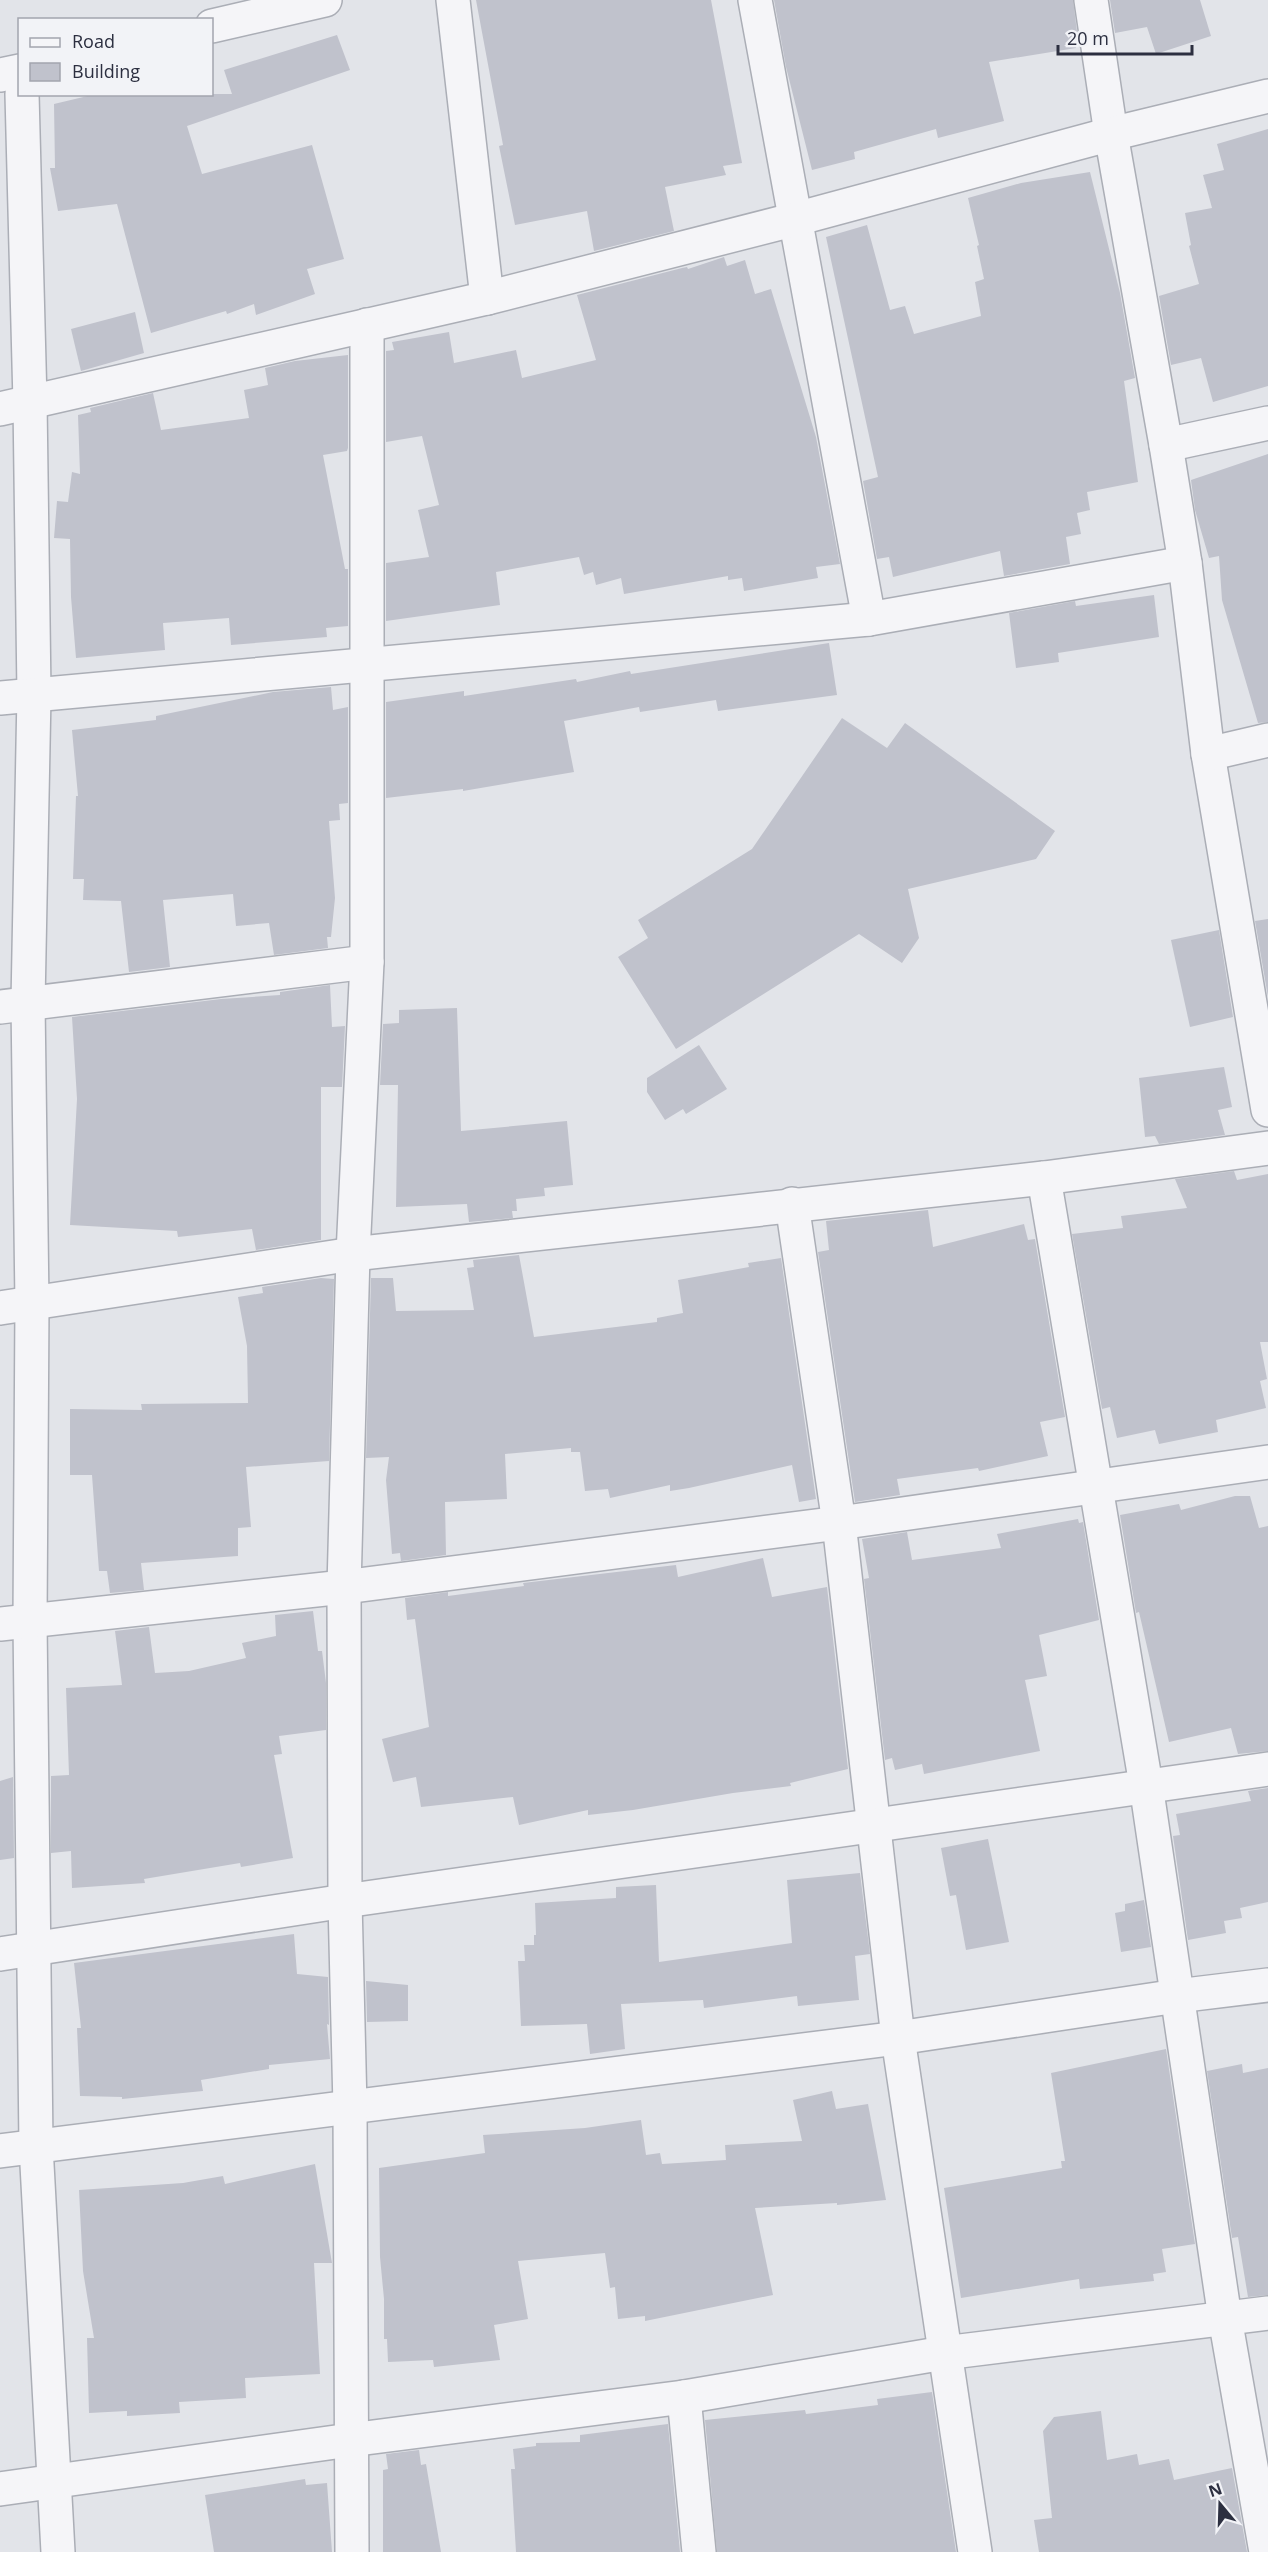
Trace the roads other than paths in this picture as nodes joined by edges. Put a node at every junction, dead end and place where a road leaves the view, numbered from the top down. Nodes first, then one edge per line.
1 (325, 0) edge
2 (453, 0) edge
3 (755, 0) edge
4 (1091, 0) edge
5 (213, 26) edge
6 (18, 71) edge
7 (0, 75) edge
8 (22, 96) edge
9 (1268, 96) edge
10 (1111, 134) junction
11 (796, 219) junction
12 (487, 297) junction
13 (367, 326) junction
14 (15, 406) edge
15 (1268, 423) edge
16 (1166, 445) junction
17 (1185, 563) junction
18 (869, 619) junction
19 (368, 663) junction
20 (34, 694) junction
21 (0, 698) edge
22 (1268, 740) edge
23 (1208, 754) junction
24 (367, 962) junction
25 (14, 1005) edge
26 (1268, 1110) edge
27 (1268, 1148) edge
28 (1044, 1178) junction
29 (792, 1204) junction
30 (353, 1254) junction
31 (32, 1304) junction
32 (0, 1308) edge
33 (1268, 1462) edge
34 (1095, 1486) junction
35 (839, 1523) junction
36 (344, 1587) junction
37 (15, 1622) edge
38 (1268, 1769) edge
39 (1146, 1785) junction
40 (872, 1825) junction
41 (345, 1901) junction
42 (34, 1949) junction
43 (0, 1954) edge
44 (1268, 1985) edge
45 (1177, 1996) junction
46 (898, 2038) junction
47 (350, 2107) junction
48 (36, 2146) junction
49 (0, 2151) edge
50 (1268, 2313) edge
51 (1225, 2318) junction
52 (945, 2354) junction
53 (684, 2397) junction
54 (350, 2440) junction
55 (56, 2480) junction
56 (0, 2489) edge
57 (58, 2552) edge
58 (352, 2552) edge
59 (699, 2552) edge
60 (975, 2552) edge
61 (1266, 2552) edge

1 - 5 street
2 - 12 street
3 - 11 street
4 - 10 street
6 - 7 street
8 - 14 street
9 - 10 street
10 - 11 street
10 - 16 street
11 - 12 street
11 - 18 street
12 - 13 street
13 - 14 street
13 - 19 street
14 - 20 street
15 - 16 street
16 - 17 street
17 - 18 street
17 - 23 street
18 - 19 street
19 - 20 street
19 - 24 street
20 - 21 street
20 - 25 street
22 - 23 street
23 - 26 street
24 - 25 street
24 - 30 street
25 - 31 street
27 - 28 street
28 - 29 street
28 - 34 street
29 - 30 street
29 - 35 street
30 - 31 street
30 - 36 street
31 - 32 street
31 - 37 street
33 - 34 street
34 - 35 street
34 - 39 street
35 - 36 street
35 - 40 street
36 - 37 street
36 - 41 street
37 - 42 street
38 - 39 street
39 - 40 street
39 - 45 street
40 - 41 street
40 - 46 street
41 - 42 street
41 - 47 street
42 - 43 street
42 - 48 street
44 - 45 street
45 - 46 street
45 - 51 street
46 - 47 street
46 - 52 street
47 - 48 street
47 - 54 street
48 - 49 street
48 - 55 street
50 - 51 street
51 - 52 street
51 - 61 street
52 - 53 street
52 - 60 street
53 - 54 street
53 - 59 street
54 - 55 street
54 - 58 street
55 - 56 street
55 - 57 street

